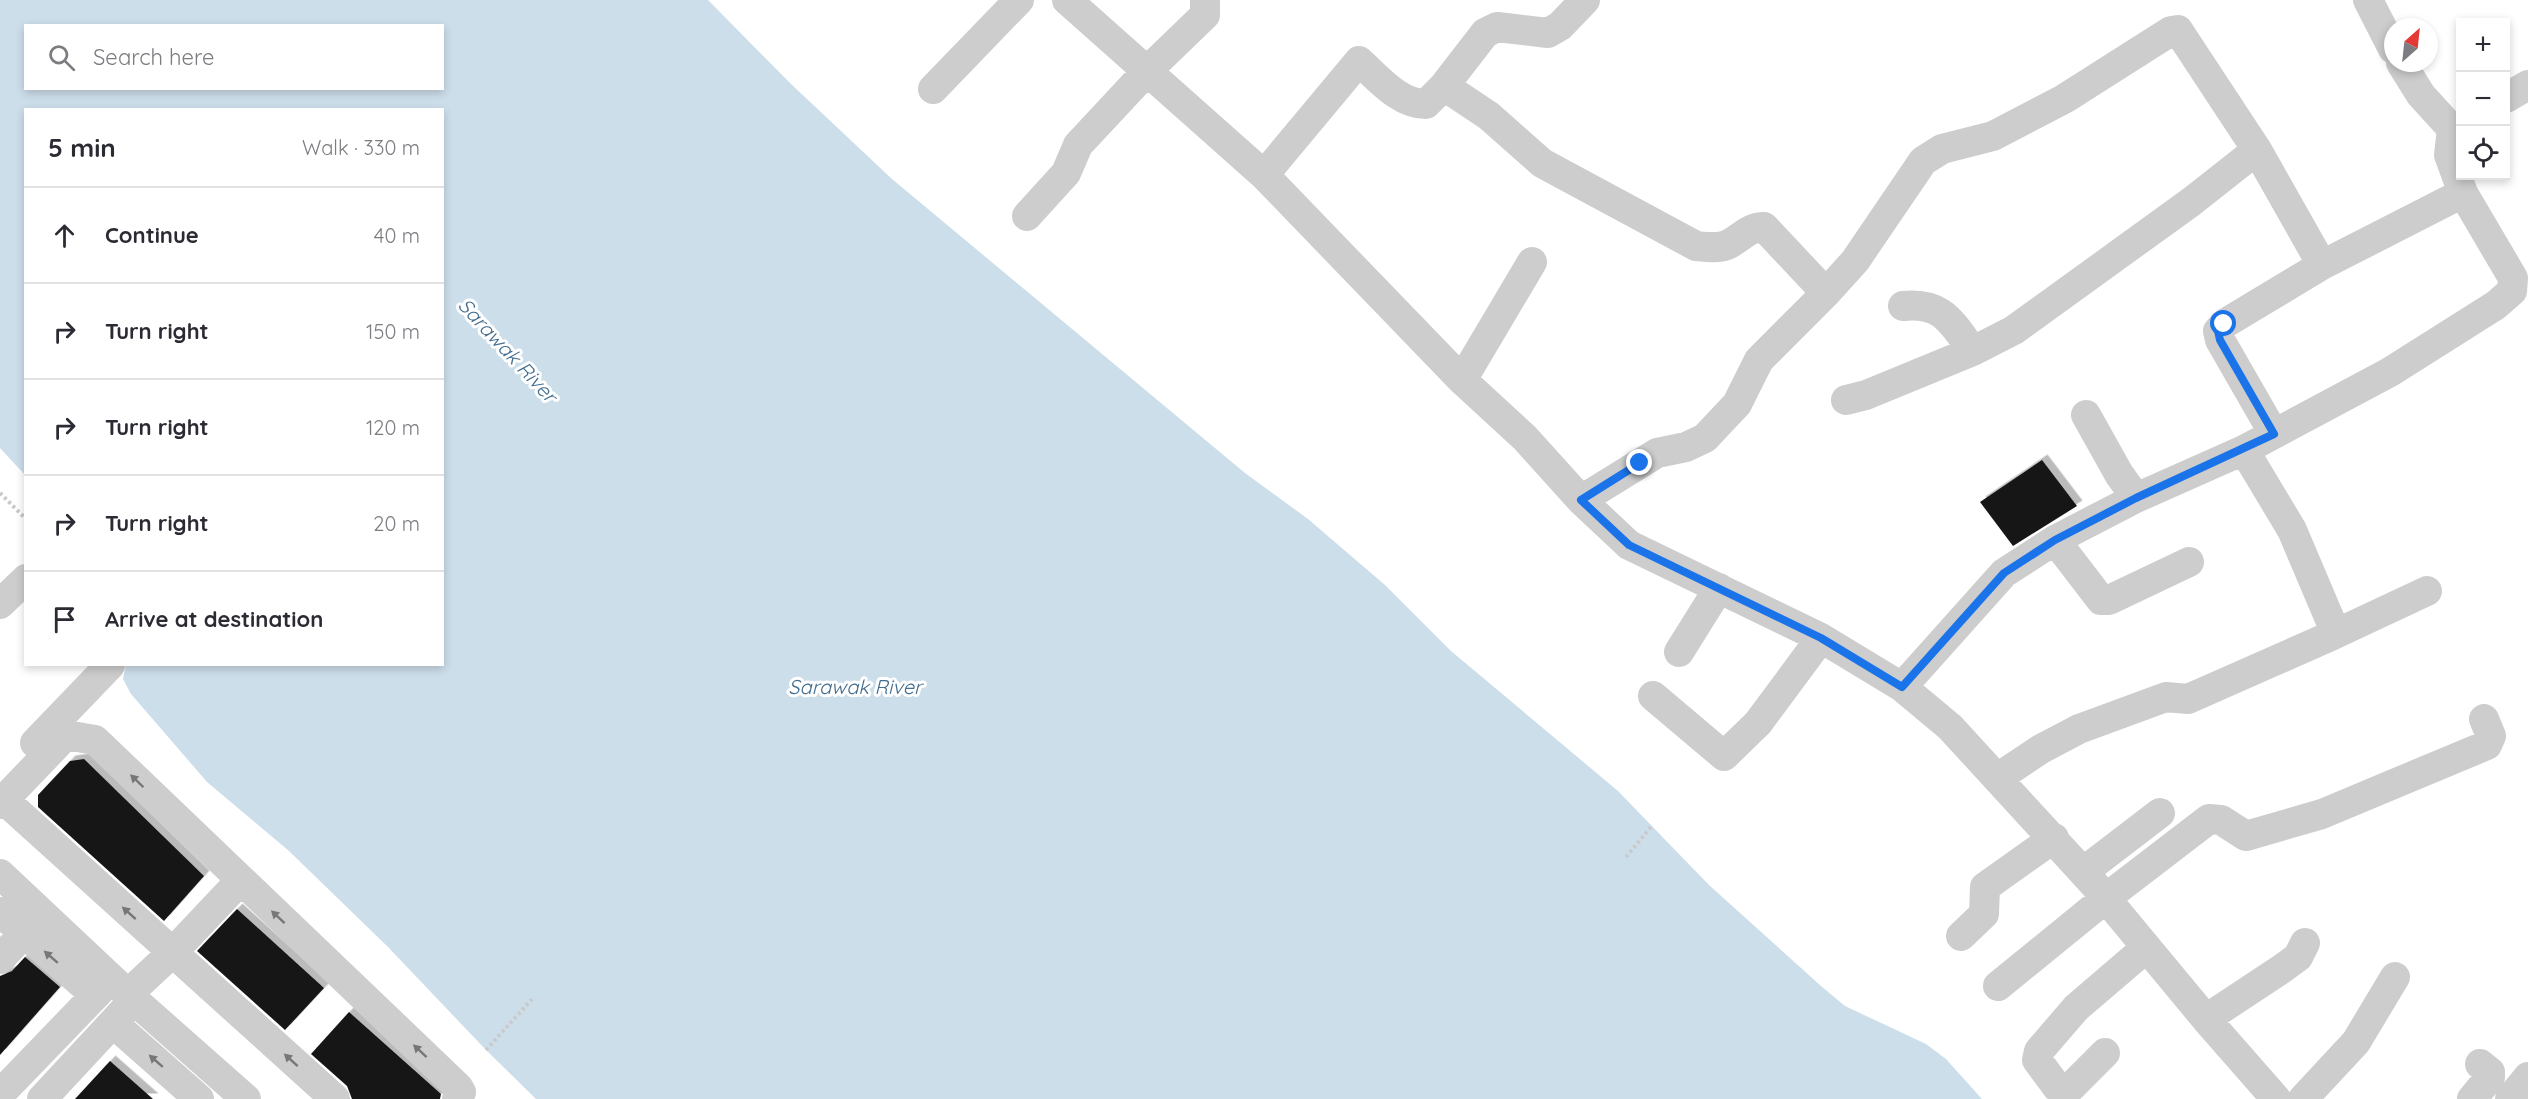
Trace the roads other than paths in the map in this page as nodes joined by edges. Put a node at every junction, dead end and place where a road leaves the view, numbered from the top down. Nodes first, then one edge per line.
1 (1018, 0) edge
2 (1067, 0) edge
3 (1205, 0) edge
4 (1585, 0) edge
5 (2368, 0) edge
6 (2384, 31) edge
7 (1147, 71) junction
8 (2407, 72) edge
9 (2528, 85) edge
10 (1444, 86) junction
11 (933, 89) dead end
12 (2510, 95) edge
13 (2456, 127) edge
14 (2257, 150) junction
15 (2456, 173) edge
16 (1264, 176) junction
17 (2459, 180) edge
18 (2463, 193) junction
19 (1027, 216) dead end
20 (1532, 262) dead end
21 (2322, 266) junction
22 (1826, 293) junction
23 (1903, 306) dead end
24 (1973, 351) junction
25 (1462, 380) junction
26 (1846, 400) dead end
27 (2086, 415) dead end
28 (2274, 434) junction
29 (2244, 450) junction
30 (2136, 498) junction
31 (1581, 500) junction
32 (2055, 540) junction
33 (2189, 562) dead end
34 (24, 581) edge
35 (1719, 588) junction
36 (2427, 591) dead end
37 (0, 604) edge
38 (2333, 635) junction
39 (1821, 638) junction
40 (1679, 652) dead end
41 (109, 666) edge
42 (1902, 687) junction
43 (1653, 696) dead end
44 (2484, 719) dead end
45 (1999, 777) junction
46 (1, 795) edge
47 (2160, 813) dead end
48 (2054, 838) junction
49 (2084, 872) junction
50 (0, 874) edge
51 (240, 880) junction
52 (2106, 898) junction
53 (0, 912) edge
54 (24, 933) junction
55 (1961, 936) dead end
56 (2306, 943) dead end
57 (2146, 948) junction
58 (173, 952) junction
59 (0, 958) edge
60 (2395, 977) dead end
61 (1998, 986) dead end
62 (117, 992) junction
63 (2206, 1019) junction
64 (112, 1023) junction
65 (2105, 1053) dead end
66 (2480, 1064) dead end
67 (2528, 1077) edge
68 (0, 1094) edge
69 (459, 1098) edge
70 (43, 1099) edge
71 (199, 1099) edge
72 (246, 1099) edge
73 (335, 1099) edge
74 (2276, 1099) edge
75 (2303, 1099) edge
76 (2472, 1099) edge
77 (2510, 1099) edge

1 - 11 street
2 - 7 street
3 - 7 street
4 - 10 street
5 - 6 street
7 - 16 street
7 - 19 street
8 - 13 street
9 - 12 street
10 - 16 street
10 - 22 street
13 - 15 street
14 - 21 street
14 - 22 street
14 - 24 street
16 - 25 street
17 - 18 street
18 - 21 street
18 - 28 street
20 - 25 street
21 - 28 street
22 - 31 street
23 - 24 street
24 - 26 street
25 - 31 street
27 - 30 street
28 - 29 street
29 - 30 street
29 - 38 street
30 - 32 street
31 - 35 street
32 - 33 street
32 - 42 street
34 - 37 street
35 - 39 street
35 - 40 street
36 - 38 street
38 - 45 street
39 - 42 street
39 - 43 street
41 - 46 street
42 - 45 street
44 - 52 street
45 - 48 street
51 -> 46 street
58 -> 46 street
47 - 49 street
48 - 49 street
48 - 55 street
49 - 52 street
50 - 62 street
51 - 58 street
69 -> 51 street
52 - 57 street
52 - 61 street
53 - 54 street
54 - 59 street
62 -> 54 street
56 - 63 street
57 - 63 street
57 - 65 street
58 - 62 street
73 -> 58 street
60 - 75 street
62 - 64 street
62 - 68 street
62 - 72 street
63 - 74 street
64 - 70 street
71 -> 64 street
66 - 76 street
67 - 77 street

